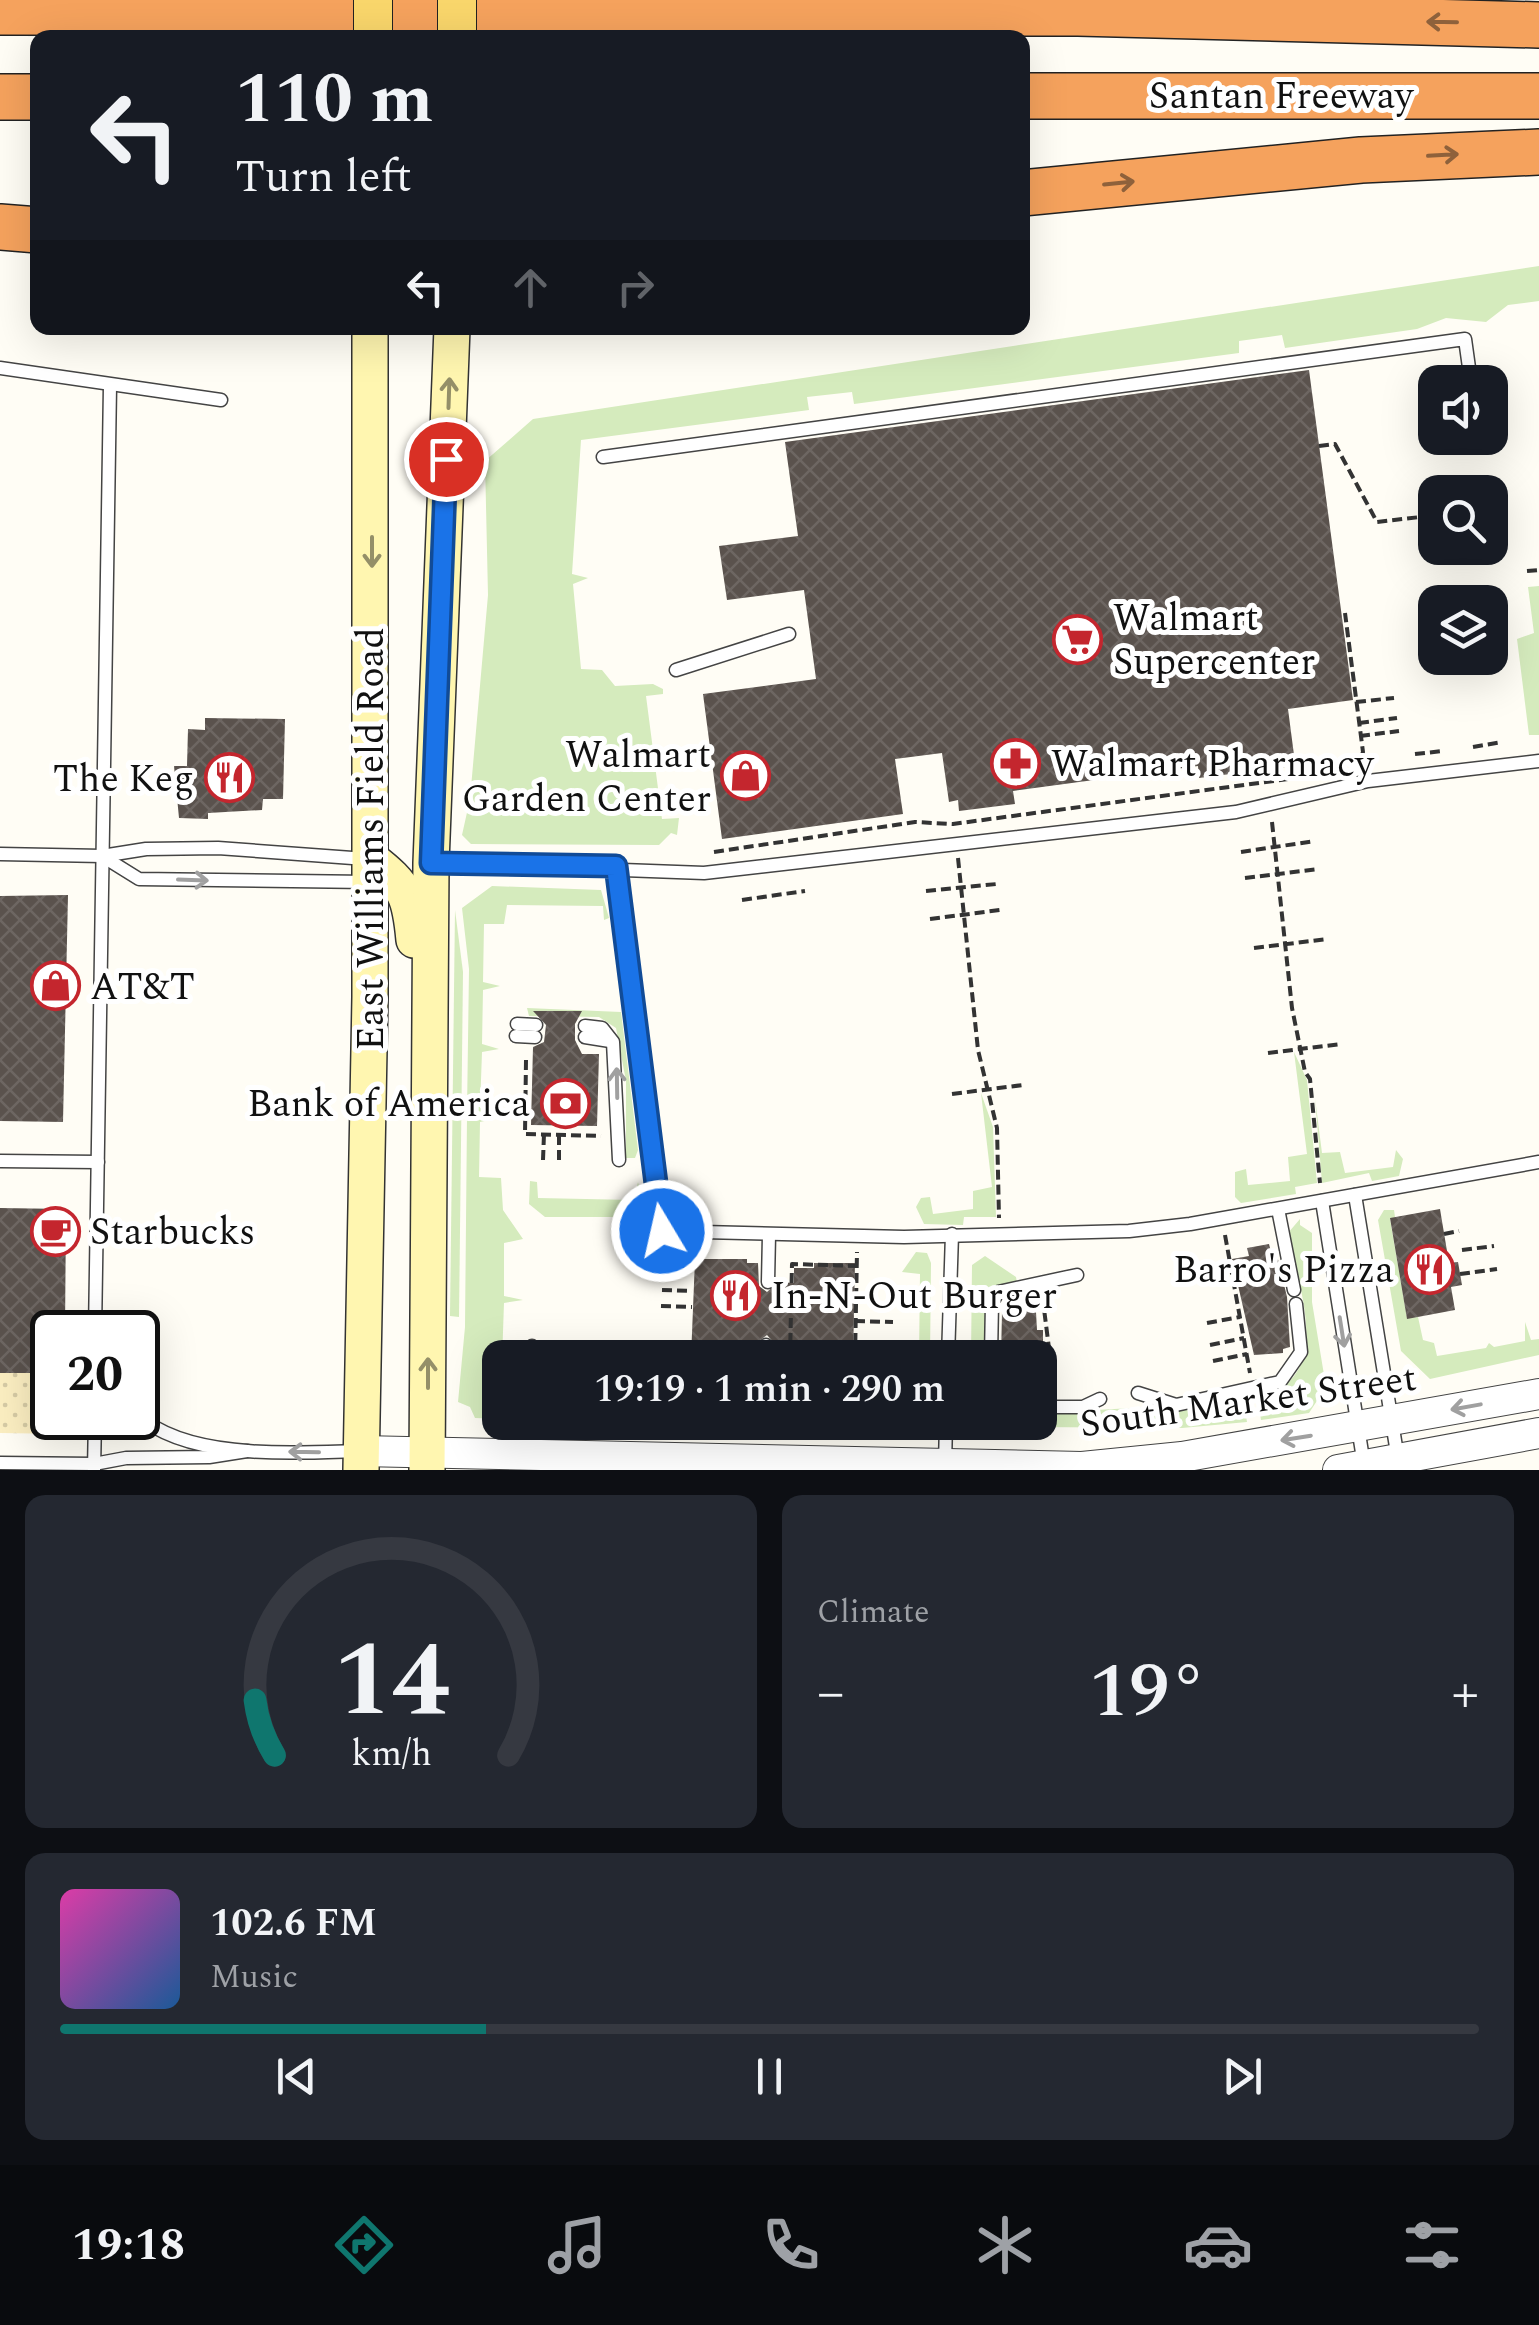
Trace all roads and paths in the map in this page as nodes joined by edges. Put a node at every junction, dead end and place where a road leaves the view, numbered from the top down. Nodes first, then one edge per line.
1 (373, 0) edge
2 (457, 0) edge
3 (0, 12) edge
4 (1539, 25) edge
5 (372, 30) edge
6 (456, 30) edge
7 (1030, 96) edge
8 (1539, 96) edge
9 (0, 97) edge
10 (30, 97) edge
11 (1539, 152) edge
12 (1030, 192) edge
13 (0, 227) edge
14 (30, 229) edge
15 (370, 335) edge
16 (452, 335) edge
17 (1470, 365) edge
18 (0, 368) edge
19 (110, 386) junction
20 (220, 400) dead end
21 (1319, 446) dead end
22 (603, 457) dead end
23 (1418, 517) edge
24 (1539, 570) edge
25 (1526, 571) dead end
26 (1344, 614) dead end
27 (789, 634) dead end
28 (676, 670) dead end
29 (1394, 698) dead end
30 (1356, 702) junction
31 (1397, 718) dead end
32 (1359, 722) junction
33 (1399, 731) dead end
34 (1360, 736) junction
35 (1502, 742) dead end
36 (1473, 747) dead end
37 (1443, 751) dead end
38 (1415, 754) dead end
39 (1539, 761) edge
40 (1272, 822) dead end
41 (954, 824) junction
42 (1316, 841) dead end
43 (956, 846) junction
44 (1275, 847) junction
45 (714, 852) dead end
46 (1241, 852) dead end
47 (0, 854) edge
48 (102, 856) junction
49 (431, 863) junction
50 (616, 866) junction
51 (1319, 869) dead end
52 (371, 871) junction
53 (1279, 874) junction
54 (1244, 878) dead end
55 (997, 884) dead end
56 (962, 887) junction
57 (804, 891) dead end
58 (926, 891) dead end
59 (742, 900) dead end
60 (1000, 910) dead end
61 (965, 915) junction
62 (930, 919) dead end
63 (1328, 939) dead end
64 (1288, 944) junction
65 (1254, 948) dead end
66 (430, 1028) junction
67 (516, 1030) dead end
68 (536, 1031) dead end
69 (585, 1032) dead end
70 (1341, 1044) dead end
71 (1302, 1048) junction
72 (1268, 1053) dead end
73 (526, 1060) dead end
74 (1024, 1085) dead end
75 (987, 1090) junction
76 (952, 1094) dead end
77 (464, 1115) dead end
78 (498, 1115) dead end
79 (544, 1134) junction
80 (559, 1135) junction
81 (609, 1136) dead end
82 (544, 1160) dead end
83 (559, 1160) dead end
84 (619, 1160) dead end
85 (0, 1161) edge
86 (98, 1162) junction
87 (1539, 1162) edge
88 (1321, 1194) junction
89 (1355, 1195) junction
90 (1278, 1209) junction
91 (1222, 1219) junction
92 (986, 1222) dead end
93 (1459, 1231) dead end
94 (952, 1234) junction
95 (1444, 1234) dead end
96 (769, 1235) junction
97 (857, 1235) junction
98 (1494, 1246) dead end
99 (1462, 1250) dead end
100 (856, 1266) junction
101 (1498, 1269) dead end
102 (1460, 1274) dead end
103 (1077, 1275) dead end
104 (768, 1282) dead end
105 (662, 1290) dead end
106 (692, 1291) dead end
107 (1024, 1304) dead end
108 (662, 1306) dead end
109 (692, 1307) dead end
110 (95, 1310) edge
111 (1240, 1317) junction
112 (855, 1322) junction
113 (893, 1322) dead end
114 (1207, 1323) dead end
115 (1244, 1338) junction
116 (790, 1340) edge
117 (855, 1340) edge
118 (949, 1340) edge
119 (991, 1340) edge
120 (1048, 1340) edge
121 (1210, 1344) dead end
122 (1247, 1354) junction
123 (1214, 1360) dead end
124 (1252, 1383) dead end
125 (1138, 1392) dead end
126 (1539, 1394) edge
127 (1100, 1398) dead end
128 (1057, 1407) edge
129 (1392, 1421) junction
130 (1358, 1427) junction
131 (160, 1429) edge
132 (1539, 1433) edge
133 (95, 1440) edge
134 (946, 1440) edge
135 (247, 1451) junction
136 (1398, 1459) junction
137 (361, 1461) edge
138 (427, 1461) edge
139 (0, 1464) edge
140 (945, 1467) edge
141 (96, 1468) edge
142 (1351, 1468) edge

1 - 5 main road, bridge
2 - 6 main road, bridge
4 -> 3 highway, Santan Freeway
7 - 8 highway, Santan Freeway
9 - 10 highway
12 -> 11 highway
13 - 14 highway
15 -> 52 main road, East Williams Field Road
49 -> 16 main road, East Williams Field Road
17 - 22 lane
18 - 19 lane
19 - 20 lane
19 - 48 lane
21 - 23 path
24 - 25 path
26 - 30 path
27 - 28 lane
29 - 30 path
30 - 32 path
31 - 32 path
32 - 34 path
33 - 34 path
34 - 41 path
35 - 36 path
37 - 38 path
39 - 43 lane
40 - 44 path
41 - 43 path
41 - 45 path
42 - 44 path
43 - 50 lane
43 - 56 path
44 - 46 path
44 - 53 path
47 - 48 lane
48 - 52 lane
48 -> 52 lane
48 - 86 lane
49 - 50 lane
49 - 66 main road, East Williams Field Road
50 - 96 lane
51 - 53 path
52 - 66 main road
52 - 137 main road, East Williams Field Road
53 - 54 path
53 - 64 path
55 - 56 path
56 - 58 path
56 - 61 path
57 - 59 path
60 - 61 path
61 - 62 path
61 - 75 path
63 - 64 path
64 - 65 path
64 - 71 path
138 -> 66 main road, East Williams Field Road
67 - 68 lane
84 -> 69 lane
70 - 71 path
71 - 72 path
71 - 88 path
73 - 79 path
74 - 75 path
75 - 76 path
75 - 92 path
77 - 78 path
79 - 80 path
79 - 82 path
80 - 81 path
80 - 83 path
85 - 86 lane
86 - 110 lane
87 - 89 lane
88 - 89 lane
88 - 90 lane
88 -> 130 lane
89 - 129 lane
90 - 91 lane
90 - 125 lane
91 - 94 lane
91 - 111 path
93 - 95 path
94 - 97 lane
94 - 118 lane
96 - 97 lane
96 - 104 lane
97 - 100 path
98 - 99 path
100 - 112 path
100 - 116 path
101 - 102 path
103 - 119 lane
105 - 106 path
107 - 120 path
108 - 109 path
111 - 114 path
111 - 115 path
112 - 113 path
112 - 117 path
115 - 121 path
115 - 122 path
122 - 123 path
122 - 124 path
126 -> 129 street, South Market Street
127 - 128 lane
129 - 130 street, South Market Street
129 - 136 lane
130 -> 140 street, South Market Street
130 - 142 lane
131 - 135 lane, South Market Street
132 - 136 street, South Market Street
133 - 141 lane
134 - 140 lane
137 -> 135 lane, South Market Street
135 - 141 lane, South Market Street
136 - 142 street, South Market Street
137 - 138 street, South Market Street
138 - 140 street, South Market Street
139 - 141 lane, South Market Street

